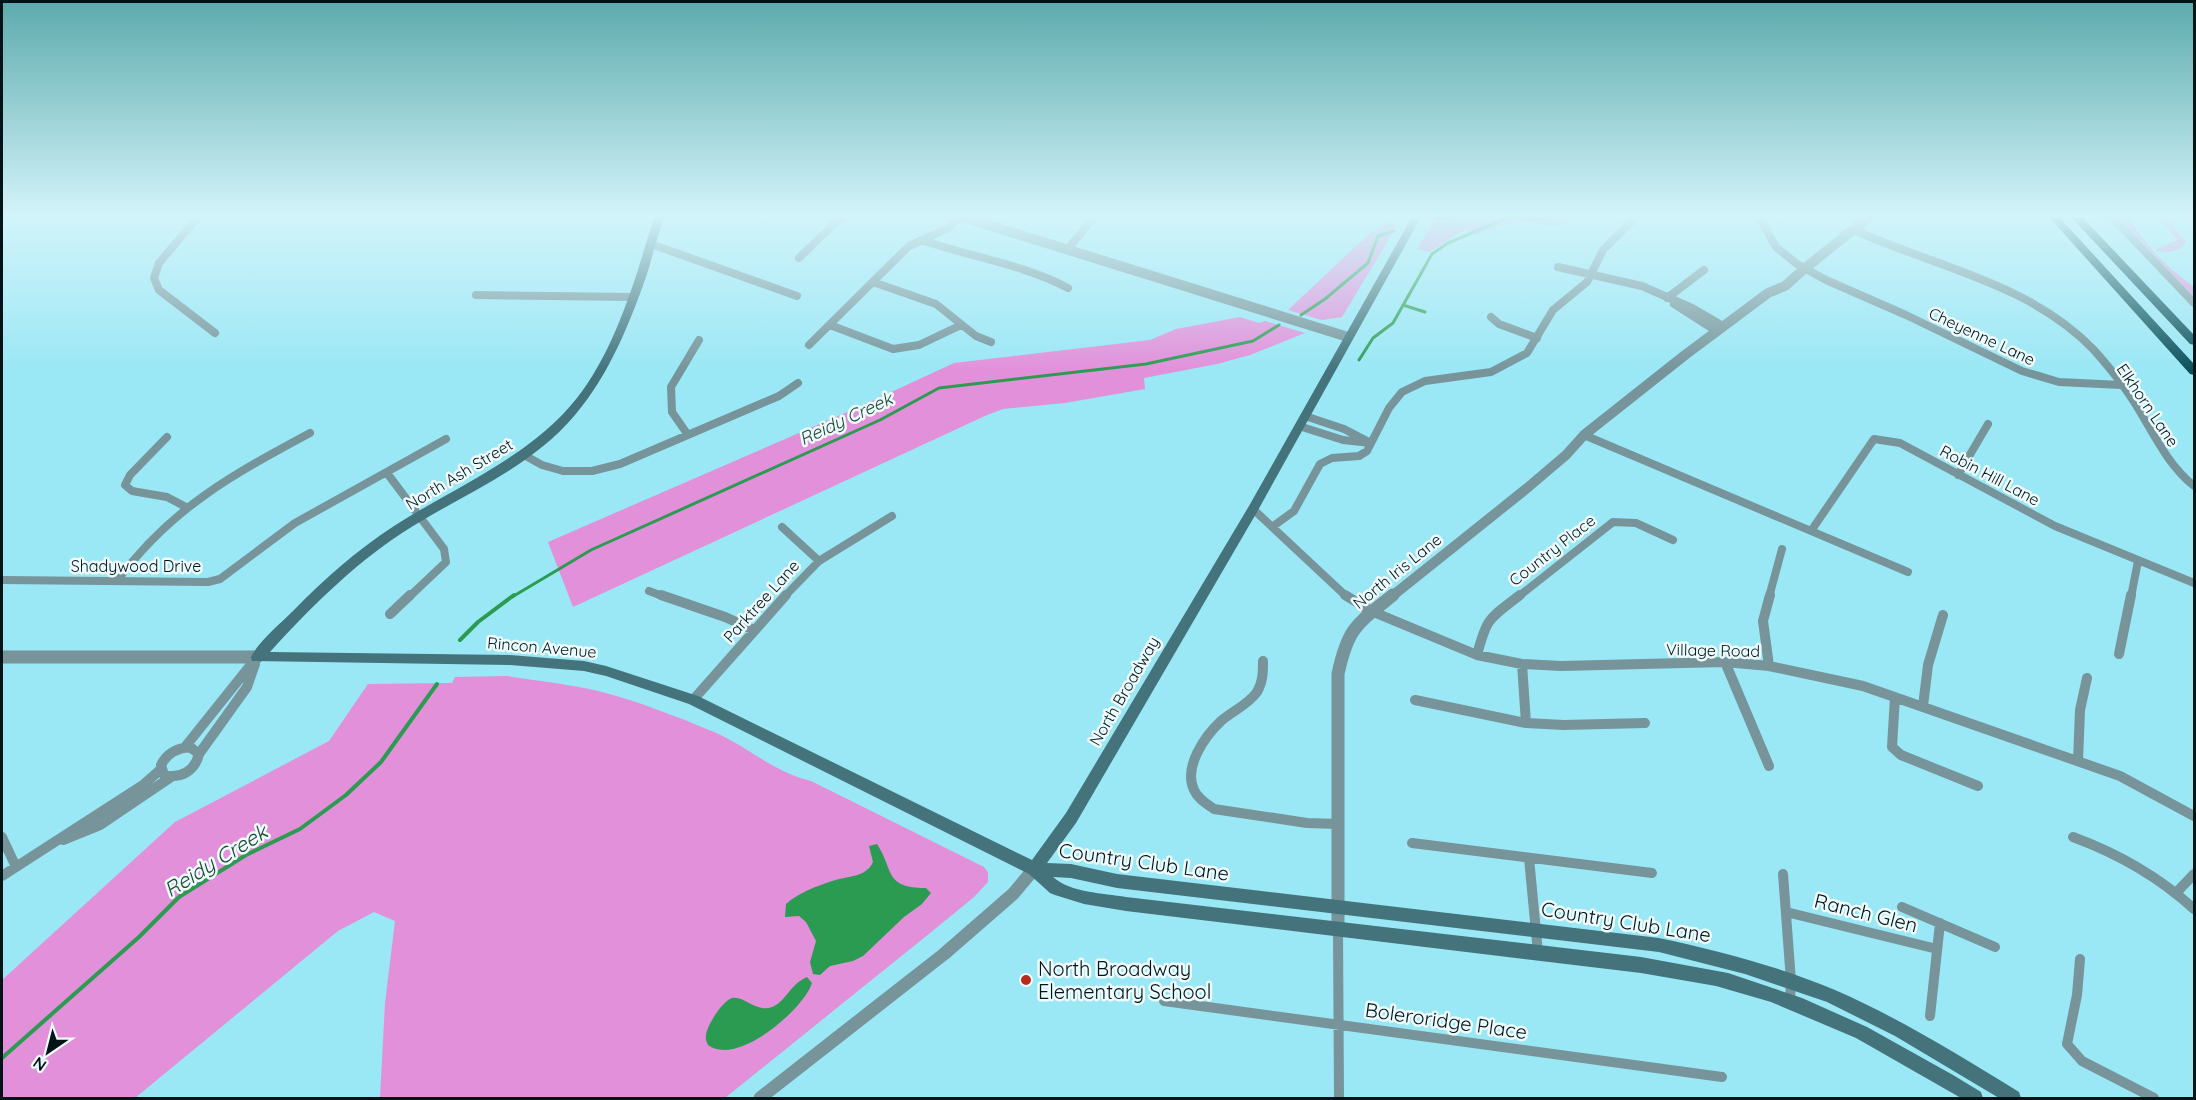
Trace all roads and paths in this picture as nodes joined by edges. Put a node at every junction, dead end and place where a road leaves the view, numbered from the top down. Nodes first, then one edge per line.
1 (157, 268) edge
2 (642, 268) edge
3 (719, 268) edge
4 (887, 268) edge
5 (1018, 268) edge
6 (1126, 268) edge
7 (1387, 268) edge
8 (1566, 268) edge
9 (1594, 268) edge
10 (1953, 268) edge
11 (2101, 268) edge
12 (2125, 268) edge
13 (2160, 268) edge
14 (1804, 269) joint
15 (1704, 270) dead end
16 (1592, 273) junction
17 (873, 282) junction
18 (1068, 288) dead end
19 (476, 295) dead end
20 (797, 296) dead end
21 (632, 297) junction
22 (1667, 298) junction
23 (2194, 303) edge
24 (1491, 318) dead end
25 (830, 325) junction
26 (961, 325) junction
27 (1719, 329) junction
28 (215, 333) dead end
29 (1348, 337) junction
30 (1537, 338) junction
31 (699, 340) dead end
32 (2194, 340) edge
33 (991, 342) dead end
34 (809, 345) dead end
35 (2194, 371) edge
36 (798, 383) dead end
37 (2121, 385) junction
38 (1302, 421) junction
39 (1988, 424) dead end
40 (310, 433) dead end
41 (688, 435) junction
42 (1584, 435) junction
43 (167, 437) dead end
44 (446, 439) dead end
45 (1371, 443) junction
46 (524, 454) junction
47 (387, 473) junction
48 (1958, 475) junction
49 (2194, 486) edge
50 (186, 507) junction
51 (1253, 509) junction
52 (892, 516) dead end
53 (420, 517) junction
54 (782, 526) dead end
55 (1272, 526) junction
56 (1811, 531) junction
57 (1673, 540) dead end
58 (1782, 549) dead end
59 (819, 561) junction
60 (2138, 561) junction
61 (1908, 572) dead end
62 (2, 580) edge
63 (117, 581) junction
64 (2194, 583) edge
65 (649, 591) dead end
66 (1371, 611) junction
67 (390, 614) dead end
68 (1943, 615) dead end
69 (753, 630) junction
70 (2119, 654) dead end
71 (1477, 655) junction
72 (2, 657) edge
73 (257, 657) junction
74 (1263, 661) dead end
75 (1725, 662) junction
76 (1522, 664) junction
77 (1769, 666) junction
78 (2087, 678) dead end
79 (1895, 697) junction
80 (693, 700) junction
81 (1415, 700) dead end
82 (1923, 706) junction
83 (1526, 723) junction
84 (1645, 723) dead end
85 (185, 747) junction
86 (199, 754) junction
87 (2078, 761) junction
88 (1769, 766) dead end
89 (160, 770) junction
90 (171, 777) junction
91 (1978, 786) dead end
92 (2194, 816) edge
93 (1339, 824) junction
94 (2, 837) edge
95 (2073, 837) dead end
96 (54, 843) junction
97 (1412, 843) dead end
98 (1529, 858) junction
99 (16, 867) junction
100 (1034, 869) junction
101 (1652, 873) dead end
102 (1783, 874) dead end
103 (2194, 874) edge
104 (2, 876) edge
105 (2177, 892) junction
106 (1902, 907) dead end
107 (1338, 908) junction
108 (2194, 909) edge
109 (1786, 912) junction
110 (1940, 923) junction
111 (1338, 929) junction
112 (1536, 930) junction
113 (1995, 947) dead end
114 (1936, 949) junction
115 (1538, 953) junction
116 (2080, 959) dead end
117 (1791, 981) junction
118 (1164, 1001) dead end
119 (1790, 1001) junction
120 (1930, 1016) dead end
121 (1338, 1024) junction
122 (1722, 1077) dead end
123 (2003, 1096) edge
124 (760, 1098) edge
125 (1339, 1098) edge
126 (1975, 1098) edge
127 (2154, 1098) edge

1 - 28 street
2 - 21 main road, North Ash Street
3 - 20 street
4 - 17 street
5 - 18 street
6 - 29 street
7 - 29 main road, North Broadway
8 - 16 street
9 - 16 street
10 - 37 street, Elkhorn Lane
11 - 35 highway
12 - 32 highway
13 - 23 street
14 - 27 street, North Iris Lane
14 - 37 street, Cheyenne Lane
15 - 22 street
16 - 22 street
16 - 30 street
17 - 25 street
17 - 26 street
19 - 21 street
21 - 46 main road, North Ash Street
22 - 27 street
24 - 30 street
25 - 26 street
25 - 34 street
26 - 33 street
27 - 42 street, North Iris Lane
29 - 38 main road, North Broadway
30 - 45 street
31 - 41 street
36 - 41 street
37 - 49 street, Elkhorn Lane
38 - 45 street
38 - 45 street
38 - 51 main road, North Broadway
39 - 48 street
40 - 50 street
41 - 46 street
42 - 56 street
42 - 66 street, North Iris Lane
43 - 50 street
44 - 47 street, Shadywood Drive
45 - 55 street
46 - 53 main road, North Ash Street
47 - 53 street
47 - 63 street, Shadywood Drive
48 - 56 street, Robin Hill Lane
48 - 60 street, Robin Hill Lane
50 - 63 street
51 - 55 street, Village Road
51 - 100 main road, North Broadway
52 - 59 street, Parktree Lane
53 - 67 street
53 - 73 main road, North Ash Street
54 - 59 street
55 - 66 street, Village Road
56 - 61 street
57 - 71 street, Country Place
58 - 77 street
59 - 69 street, Parktree Lane
60 - 64 street, Robin Hill Lane
60 - 70 street
62 - 63 street, Shadywood Drive
65 - 69 street
66 - 71 street, Village Road
66 - 93 street, North Iris Lane
68 - 82 street
69 - 80 street, Parktree Lane
71 - 76 street, Village Road
72 - 73 street, Rincon Avenue
73 - 80 main road, Rincon Avenue
73 - 85 street
73 - 86 street
74 - 93 street
75 - 76 street, Village Road
75 - 77 street, Village Road
75 - 88 street
76 - 83 street
77 - 79 street, Village Road
78 - 87 street
79 - 82 street, Village Road
79 - 91 street
80 - 100 main road, Rincon Avenue
81 - 83 street
82 - 87 street, Village Road
83 - 84 street
85 - 86 street
85 - 89 street
86 - 90 street
87 - 92 street, Village Road
89 - 90 street
89 - 96 street
90 - 96 street
93 - 107 street, North Iris Lane
94 - 99 street
95 - 105 street
96 - 99 street
97 - 98 street
98 - 101 street
98 - 112 street
99 - 104 street
100 - 107 main road, Country Club Lane
100 - 111 main road, Country Club Lane
100 - 124 street, North Broadway
102 - 109 street
103 - 105 street
105 - 108 street
106 - 110 street
107 - 111 street, North Iris Lane
107 - 112 main road, Country Club Lane
109 - 114 street, Ranch Glen
109 - 117 street
110 - 113 street
110 - 114 street
111 - 115 main road, Country Club Lane
111 - 121 street, North Iris Lane
112 - 115 street
112 - 117 main road, Country Club Lane
114 - 120 street
115 - 119 main road, Country Club Lane
116 - 127 street
117 - 119 street
117 - 123 main road, Country Club Lane
118 - 121 street, Boleroridge Place
119 - 126 main road, Country Club Lane
121 - 122 street, Boleroridge Place
121 - 125 street, North Iris Lane

